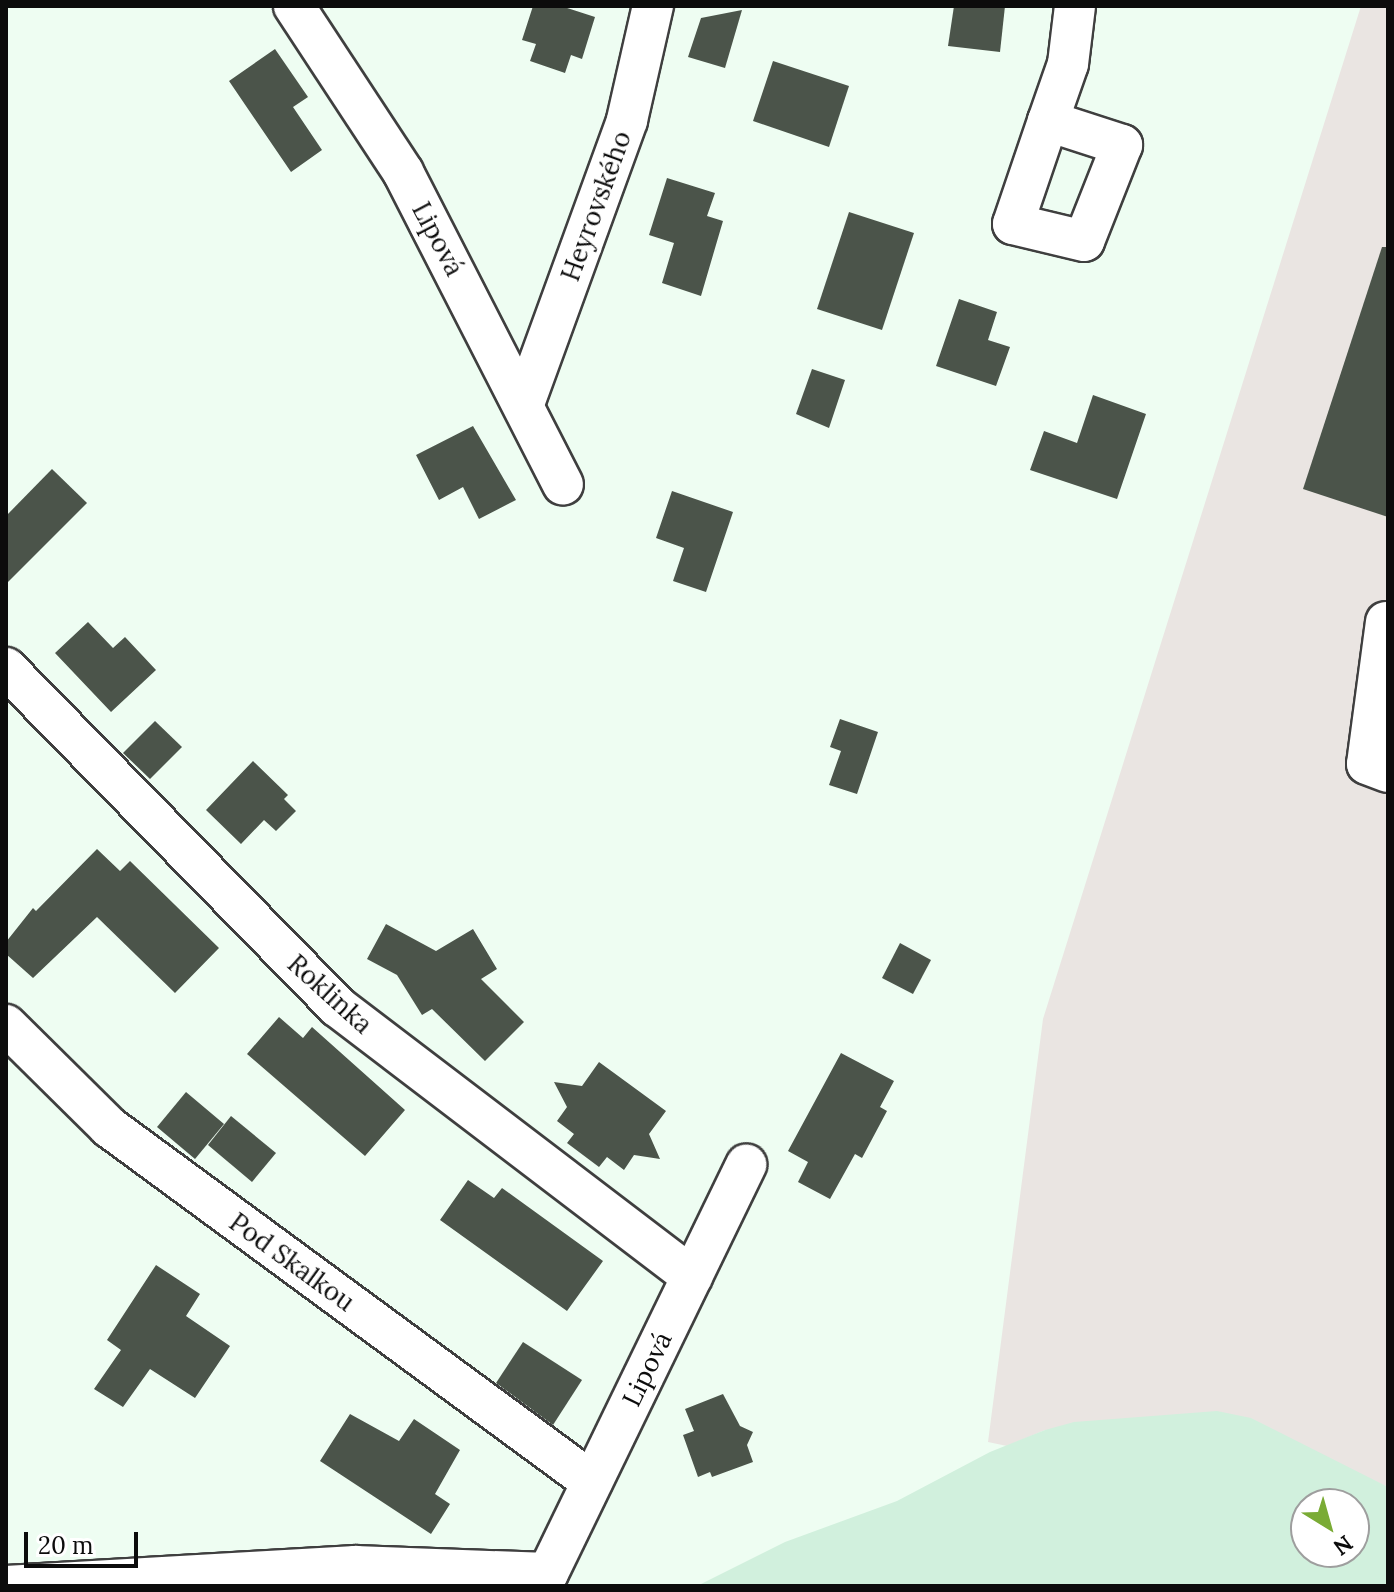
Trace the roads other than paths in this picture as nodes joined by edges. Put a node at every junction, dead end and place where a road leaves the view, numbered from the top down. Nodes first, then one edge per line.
1 (294, 6) edge
2 (653, 6) edge
3 (1075, 6) edge
4 (1048, 121) dead end
5 (525, 401) junction
6 (563, 484) dead end
7 (1386, 622) dead end
8 (6, 668) edge
9 (1388, 772) edge
10 (6, 1025) edge
11 (746, 1165) dead end
12 (692, 1277) junction
13 (592, 1482) junction
14 (6, 1586) edge

1 - 5 street, Lipová
2 - 5 street, Heyrovského
3 - 4 street
5 - 6 street, Lipová
7 - 9 street
8 - 12 street, Roklinka
10 - 13 street, Pod Skalkou
11 - 12 street, Lipová
12 - 13 street, Lipová
13 - 14 street, Lipová

